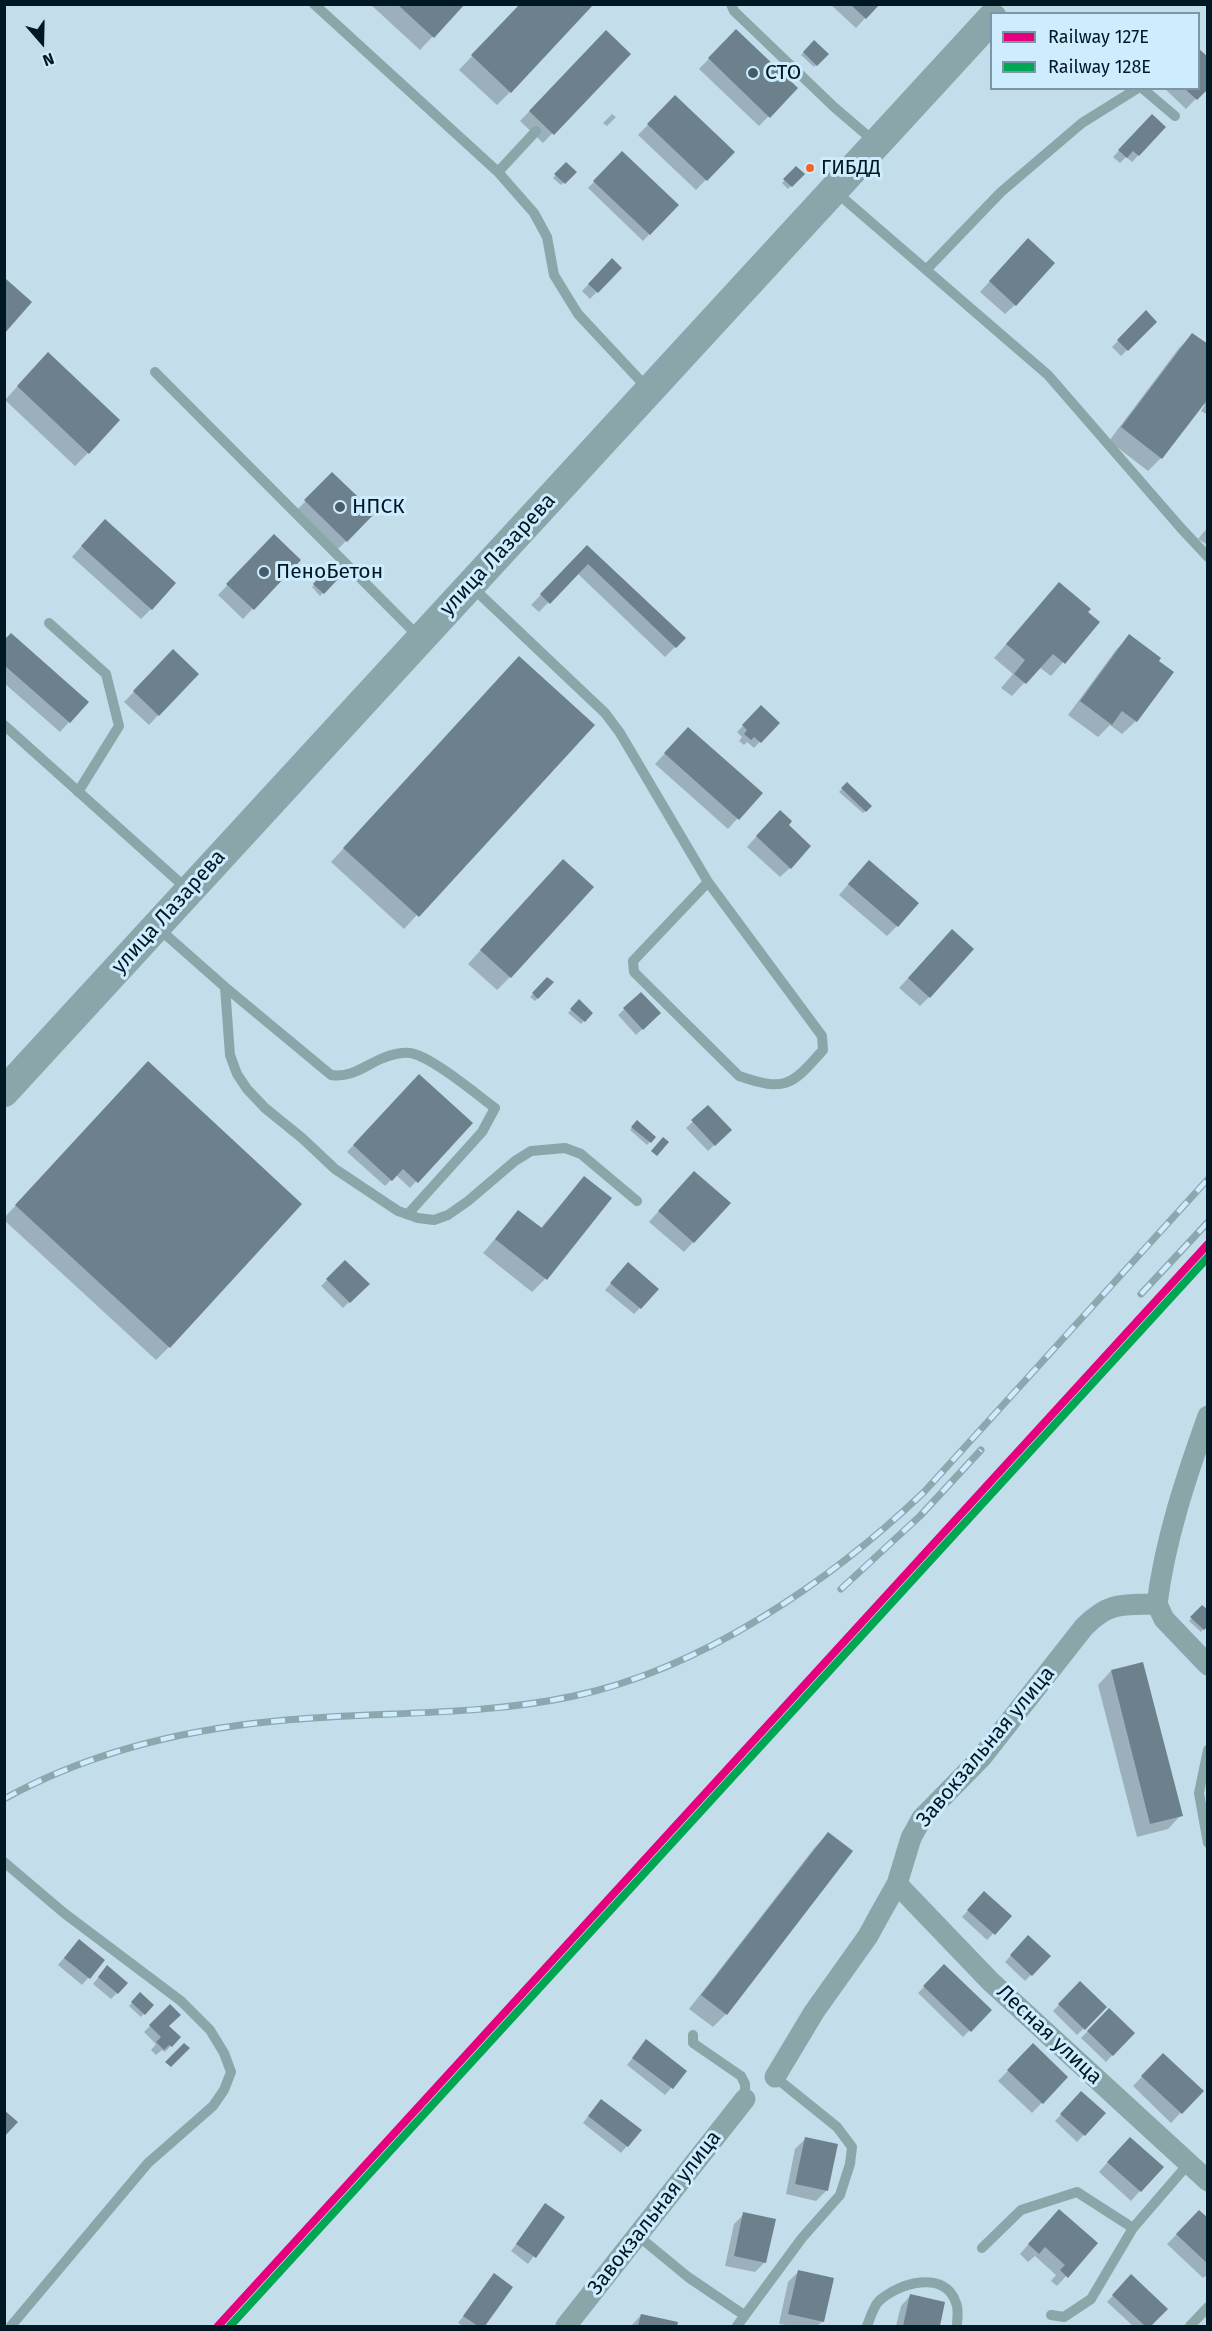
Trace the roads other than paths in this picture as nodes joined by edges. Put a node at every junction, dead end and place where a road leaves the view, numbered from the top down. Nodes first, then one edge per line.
1 (314, 4) edge
2 (731, 4) edge
3 (990, 20) edge
4 (1137, 90) edge
5 (1142, 90) edge
6 (1175, 116) dead end
7 (536, 131) dead end
8 (876, 143) junction
9 (498, 172) junction
10 (833, 190) junction
11 (926, 270) junction
12 (156, 372) dead end
13 (649, 390) junction
14 (1208, 556) edge
15 (470, 586) junction
16 (50, 623) dead end
17 (421, 639) junction
18 (4, 725) edge
19 (78, 792) junction
20 (708, 882) junction
21 (188, 891) junction
22 (157, 926) junction
23 (225, 987) junction
24 (4, 1092) edge
25 (637, 1201) dead end
26 (408, 1214) junction
27 (1208, 1416) edge
28 (1157, 1604) junction
29 (1208, 1665) edge
30 (1208, 1750) edge
31 (1208, 1843) edge
32 (4, 1862) edge
33 (897, 1884) junction
34 (693, 2035) dead end
35 (775, 2077) joint
36 (745, 2099) joint
37 (1189, 2163) junction
38 (1208, 2181) edge
39 (1133, 2228) junction
40 (637, 2235) junction
41 (982, 2248) dead end
42 (1208, 2307) edge
43 (744, 2315) junction
44 (1051, 2315) dead end
45 (11, 2326) edge
46 (566, 2326) edge
47 (737, 2326) edge
48 (867, 2326) edge
49 (957, 2326) edge
50 (1190, 2326) edge

1 - 9 lane
2 - 8 lane
3 - 8 main road, улица Лазарева
4 - 11 lane
5 - 6 lane
7 - 9 lane
8 - 10 main road, улица Лазарева
9 - 13 lane
10 - 11 lane
10 - 13 main road, улица Лазарева
11 - 14 lane
12 - 17 lane
13 - 15 main road, улица Лазарева
15 - 17 main road, улица Лазарева
15 - 20 lane
16 - 19 lane
17 - 21 main road, улица Лазарева
18 - 19 lane
19 - 21 lane
20 - 20 lane
21 - 22 main road, улица Лазарева
22 - 23 lane
22 - 24 main road, улица Лазарева
23 - 26 lane
23 - 26 lane
25 - 26 lane
27 - 28 street
28 - 29 street
28 - 33 street, Завокзальная улица
30 - 31 lane
32 - 45 lane
33 - 35 street, Завокзальная улица
33 - 37 street, Лесная улица
34 - 36 lane
35 - 43 lane
36 - 40 street, Завокзальная улица
37 - 38 street, Лесная улица
37 - 39 lane
39 - 41 lane
39 - 44 lane
40 - 43 lane
40 - 46 street, Завокзальная улица
42 - 50 lane
43 - 47 lane
48 - 49 lane

